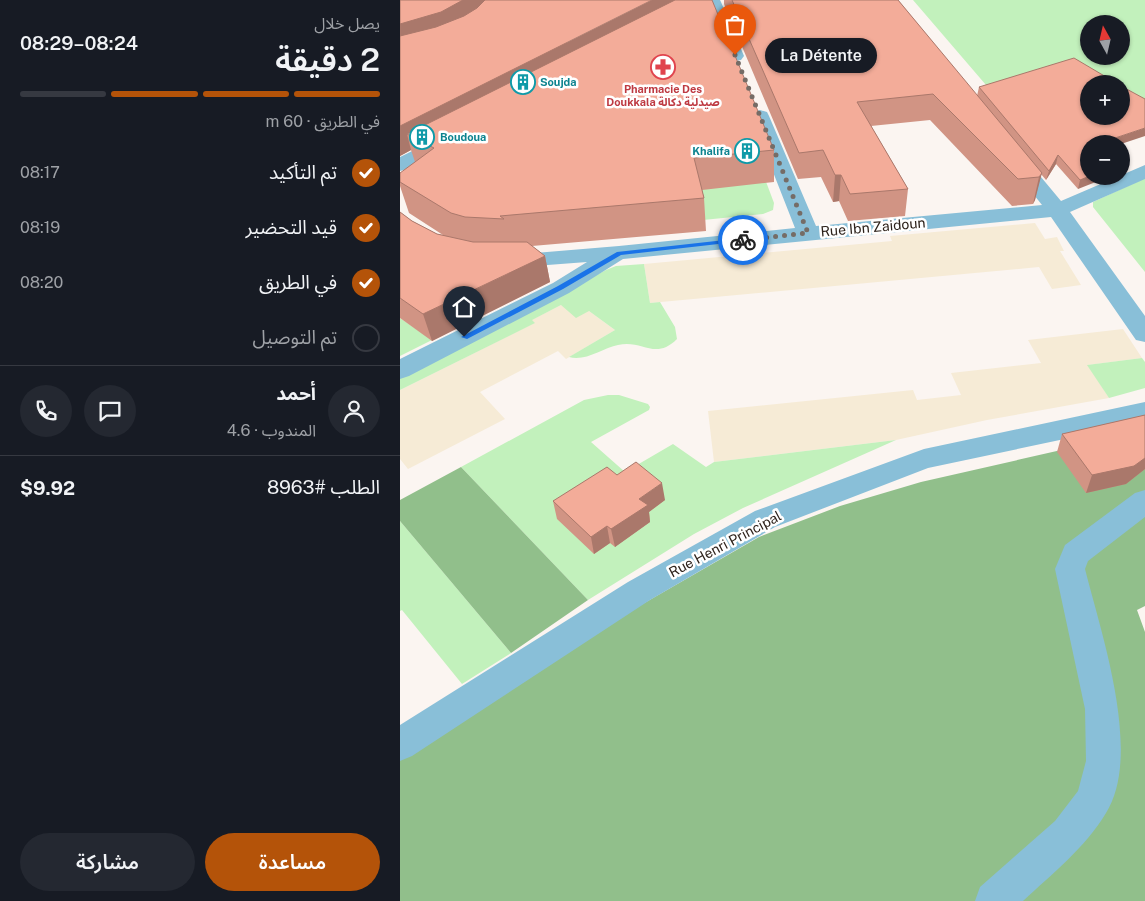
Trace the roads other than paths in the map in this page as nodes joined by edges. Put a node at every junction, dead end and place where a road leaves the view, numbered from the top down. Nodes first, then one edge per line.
1 (715, 1) edge
2 (696, 11) edge
3 (744, 76) edge
4 (755, 103) edge
5 (460, 134) edge
6 (1001, 140) edge
7 (400, 165) edge
8 (1145, 171) edge
9 (1057, 210) junction
10 (808, 233) junction
11 (619, 253) junction
12 (482, 260) edge
13 (1145, 334) edge
14 (400, 370) edge
15 (1145, 412) edge
16 (1145, 501) edge
17 (400, 744) edge
18 (994, 901) edge

1 - 2 street
1 - 3 street
4 - 10 street
5 - 7 street
6 - 9 street
8 - 9 street, Rue Ibn Zaidoun
9 - 10 street, Rue Ibn Zaidoun
9 - 13 street
10 - 11 street, Rue Ibn Zaidoun
11 - 12 street, Rue Ibn Zaidoun
11 - 14 street
15 - 17 street, Rue Henri Principal
16 - 18 street

